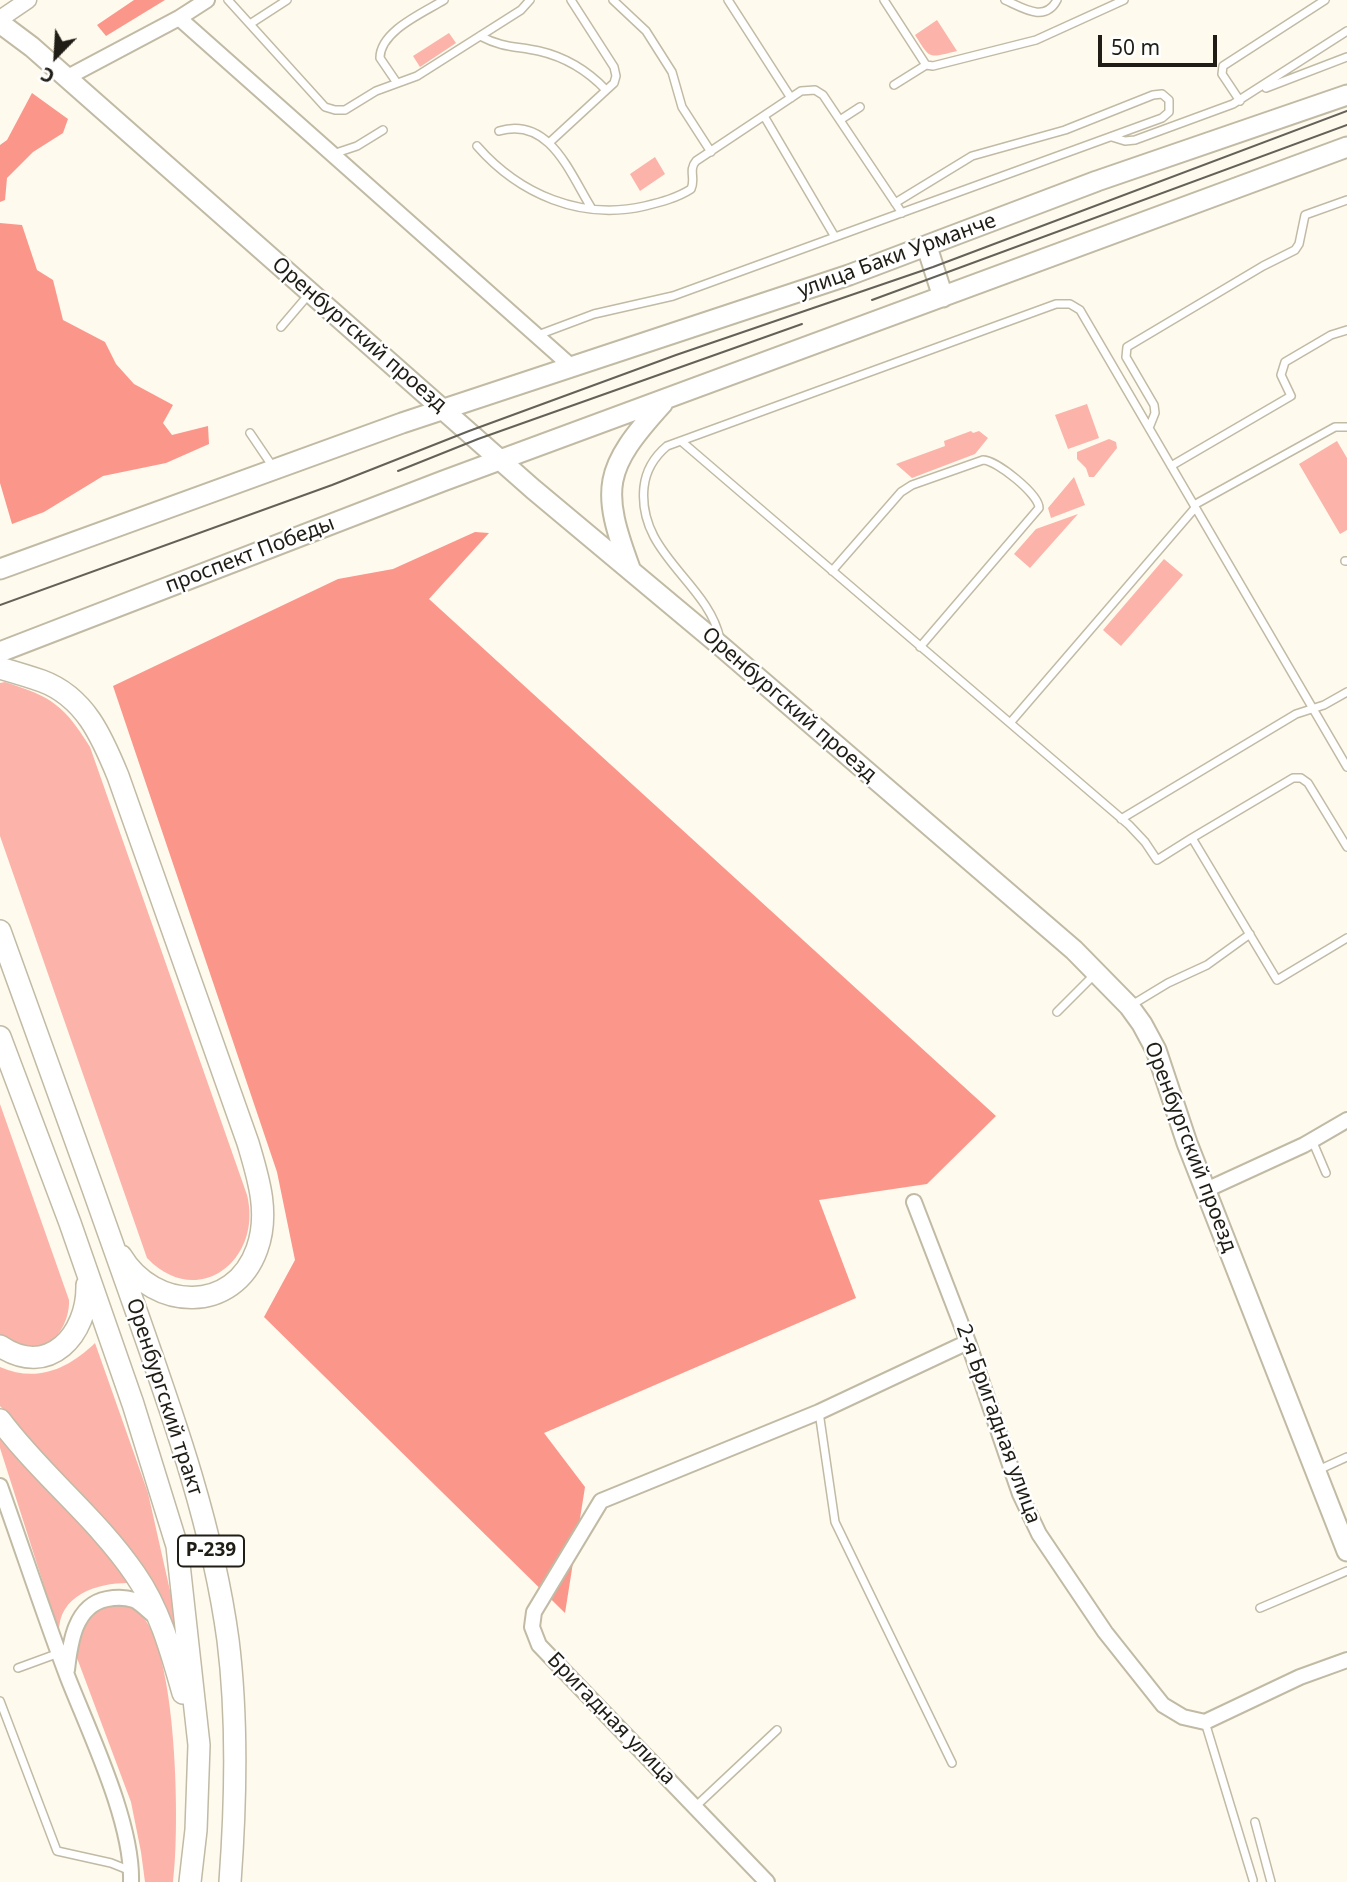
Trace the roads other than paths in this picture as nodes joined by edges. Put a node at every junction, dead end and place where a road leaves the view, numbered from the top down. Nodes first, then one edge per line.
1 (28, 0) edge
2 (207, 0) edge
3 (228, 0) edge
4 (287, 0) edge
5 (444, 0) edge
6 (530, 0) edge
7 (571, 0) edge
8 (613, 0) edge
9 (728, 0) edge
10 (884, 0) edge
11 (1005, 0) edge
12 (1057, 0) edge
13 (1124, 0) edge
14 (1325, 0) edge
15 (180, 18) junction
16 (0, 21) edge
17 (250, 24) junction
18 (1347, 32) edge
19 (480, 36) junction
20 (1347, 57) edge
21 (926, 65) junction
22 (66, 78) junction
23 (397, 83) junction
24 (894, 85) dead end
25 (607, 90) junction
26 (1251, 93) junction
27 (1347, 95) edge
28 (791, 98) junction
29 (1240, 101) junction
30 (860, 107) dead end
31 (764, 116) junction
32 (840, 120) junction
33 (383, 130) dead end
34 (499, 131) dead end
35 (1111, 136) junction
36 (550, 142) junction
37 (477, 145) dead end
38 (1347, 147) edge
39 (711, 152) junction
40 (333, 154) junction
41 (1347, 200) edge
42 (895, 203) junction
43 (592, 209) junction
44 (902, 213) junction
45 (835, 237) junction
46 (927, 247) junction
47 (311, 292) junction
48 (943, 297) junction
49 (281, 327) dead end
50 (1347, 330) edge
51 (537, 335) junction
52 (572, 367) junction
53 (667, 400) junction
54 (444, 408) junction
55 (1347, 427) edge
56 (1149, 428) junction
57 (250, 433) dead end
58 (681, 441) junction
59 (502, 461) junction
60 (1171, 466) junction
61 (275, 470) junction
62 (1195, 506) junction
63 (0, 569) edge
64 (832, 571) junction
65 (631, 572) junction
66 (722, 647) junction
67 (920, 647) junction
68 (0, 652) edge
69 (0, 668) edge
70 (1347, 692) edge
71 (1313, 708) junction
72 (1010, 723) junction
73 (1347, 767) edge
74 (1121, 819) junction
75 (1192, 838) junction
76 (1347, 847) edge
77 (0, 931) edge
78 (1250, 934) junction
79 (1347, 938) edge
80 (1097, 972) junction
81 (1129, 1006) junction
82 (1057, 1012) dead end
83 (0, 1037) edge
84 (1347, 1120) edge
85 (1312, 1140) junction
86 (1326, 1173) dead end
87 (1206, 1191) junction
88 (914, 1202) dead end
89 (109, 1235) junction
90 (87, 1272) junction
91 (968, 1342) junction
92 (0, 1346) edge
93 (819, 1412) junction
94 (0, 1420) edge
95 (1347, 1457) edge
96 (1314, 1472) junction
97 (0, 1486) edge
98 (1347, 1551) edge
99 (1347, 1571) edge
100 (1260, 1608) dead end
101 (162, 1622) junction
102 (59, 1653) junction
103 (1347, 1660) edge
104 (18, 1668) dead end
105 (67, 1675) junction
106 (0, 1701) edge
107 (1205, 1722) junction
108 (777, 1730) dead end
109 (199, 1745) junction
110 (952, 1763) dead end
111 (695, 1807) junction
112 (1255, 1822) dead end
113 (131, 1876) edge
114 (1253, 1880) dead end
115 (190, 1882) edge
116 (230, 1882) edge
117 (767, 1882) edge
118 (1270, 1882) edge

1 - 16 street
2 - 15 street
3 - 17 lane
4 - 17 lane
5 - 23 lane
6 - 19 lane
7 - 25 lane
8 - 39 lane
9 - 28 lane
10 - 21 lane
11 - 12 lane
13 - 21 lane
14 - 29 lane
15 - 22 street
15 - 40 street
16 - 22 main road, Оренбургский проезд
17 - 23 lane
18 - 26 lane
19 - 23 lane
19 - 25 lane
20 - 26 lane
21 - 24 lane
22 - 47 main road, Оренбургский проезд
25 - 36 lane
26 - 29 lane
27 - 46 main road, улица Баки Урманче
28 - 31 lane
28 - 32 lane
29 - 35 lane
30 - 32 lane
31 - 39 lane
31 - 45 lane
32 - 42 lane
33 - 40 lane
34 - 36 lane
35 - 42 lane
35 - 44 lane
36 - 43 lane
37 - 43 lane
38 - 48 main road
39 - 43 lane
40 - 51 street
41 - 56 lane
42 - 44 lane
44 - 45 lane
45 - 51 lane
46 - 48 main road
46 - 52 main road, улица Баки Урманче
47 - 49 lane
47 - 54 main road, Оренбургский проезд
48 - 53 main road
50 - 60 lane
51 - 52 street
52 - 54 main road, улица Баки Урманче
53 - 59 main road
53 - 65 main road
54 - 59 main road, Оренбургский проезд
54 - 61 main road
55 - 62 lane
56 - 58 lane
56 - 60 lane
57 - 61 lane
58 - 64 lane
58 - 66 lane
59 - 65 main road, Оренбургский проезд
59 - 68 main road, проспект Победы
60 - 62 lane
61 - 63 main road
62 - 71 lane
62 - 72 lane
64 - 67 lane
64 - 67 lane
65 - 66 main road, Оренбургский проезд
66 - 80 main road, Оренбургский проезд
67 - 72 lane
69 - 89 main road
70 - 71 lane
71 - 73 lane
71 - 74 lane
72 - 74 lane
74 - 75 lane
75 - 76 lane
75 - 78 lane
77 - 89 main road, Оренбургский тракт / Р-239
78 - 79 lane
78 - 81 lane
80 - 81 main road, Оренбургский проезд
80 - 82 lane
81 - 87 main road, Оренбургский проезд
83 - 90 main road, Оренбургский тракт / Р-239
84 - 85 street
85 - 86 lane
85 - 87 street
87 - 96 main road, Оренбургский проезд
88 - 91 street, 2-я Бригадная улица
89 - 116 main road, Оренбургский тракт / Р-239
90 - 92 main road
90 - 109 main road, Оренбургский тракт / Р-239
91 - 93 street
91 - 107 street, 2-я Бригадная улица
93 - 110 lane
93 - 111 street, Бригадная улица
94 - 101 main road
95 - 96 lane
96 - 98 main road, Оренбургский проезд
97 - 102 street
99 - 100 lane
101 - 105 street
101 - 109 main road
102 - 104 lane
102 - 105 street
103 - 107 street
105 - 113 street
106 - 113 lane
107 - 114 lane
108 - 111 lane
109 - 115 main road, Оренбургский тракт / Р-239
111 - 117 street, Бригадная улица
112 - 118 lane

